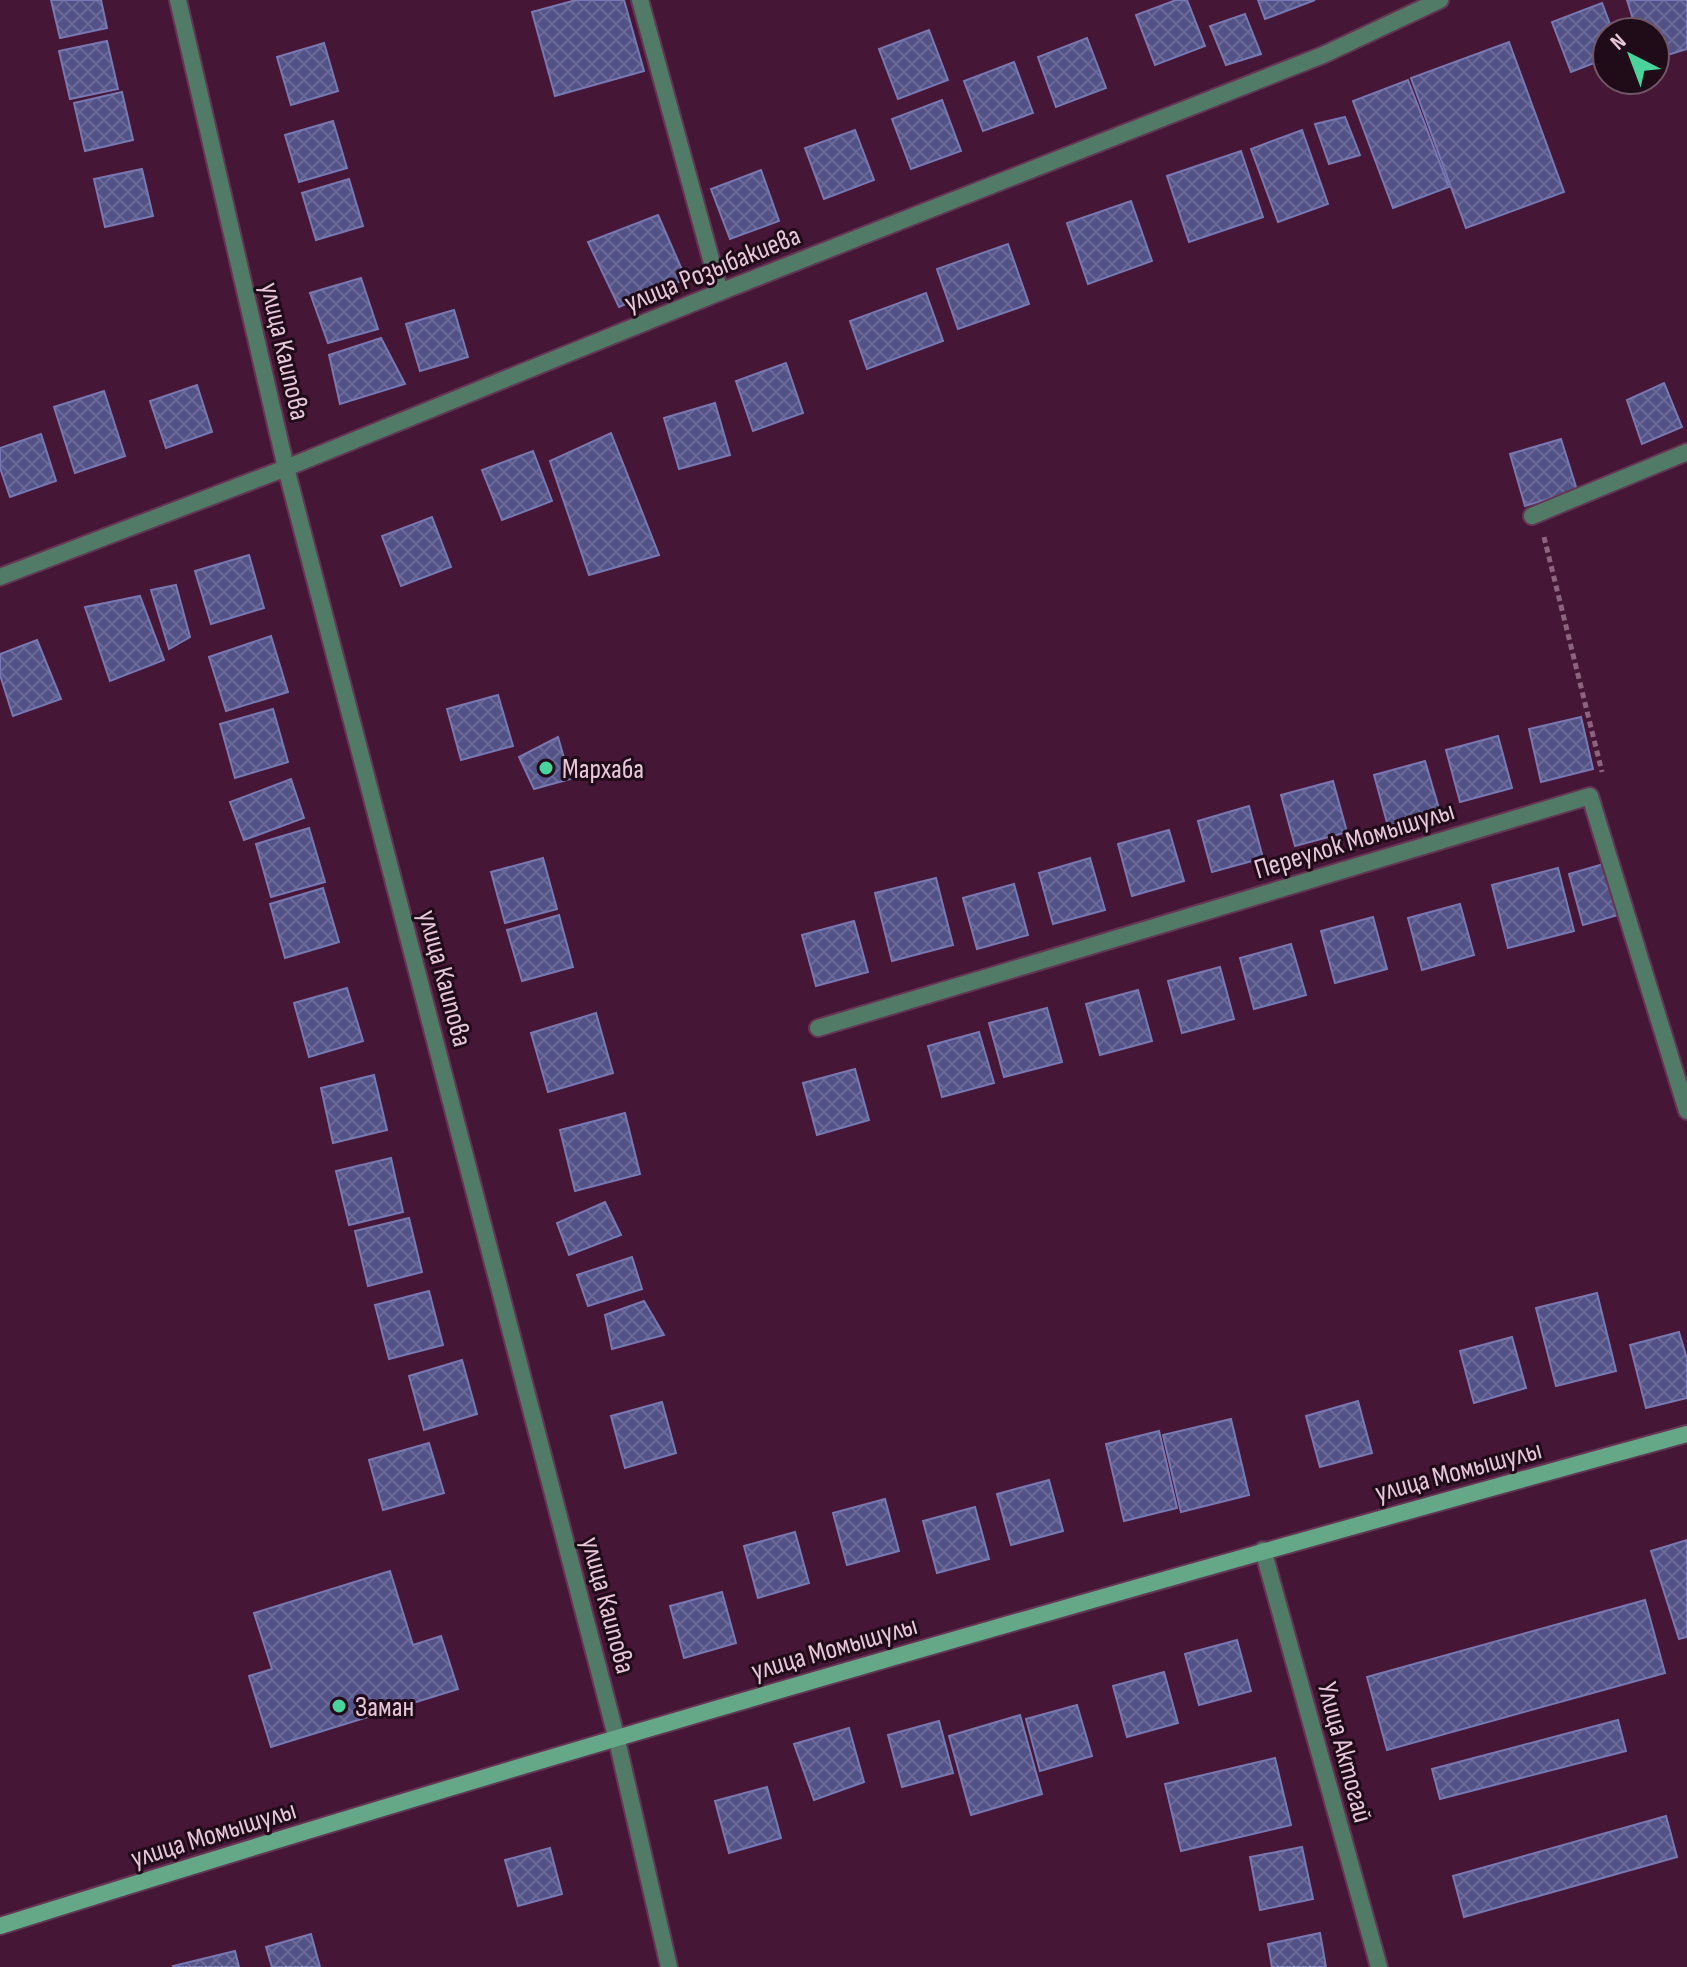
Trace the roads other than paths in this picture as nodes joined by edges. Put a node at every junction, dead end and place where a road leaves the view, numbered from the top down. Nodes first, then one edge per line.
1 (178, 0) edge
2 (640, 0) edge
3 (1440, 0) edge
4 (720, 292) junction
5 (1687, 452) edge
6 (286, 468) junction
7 (1532, 516) road end
8 (0, 577) edge
9 (818, 1028) dead end
10 (1687, 1111) edge
11 (1687, 1434) edge
12 (1263, 1550) junction
13 (616, 1736) junction
14 (0, 1926) edge
15 (669, 1967) edge
16 (1379, 1967) edge

1 - 6 street, улица Каипова
2 - 4 street
3 - 4 street, улица Розыбакиева
4 - 6 street, улица Розыбакиева
5 - 7 street
6 - 8 street, улица Розыбакиева
6 - 13 street, улица Каипова
9 - 10 street, Переулок Момышулы
11 - 12 street, улица Момышулы
12 - 13 street, улица Момышулы
12 - 16 street, Улица Актогай
13 - 14 street, улица Момышулы
13 - 15 street, улица Каипова

